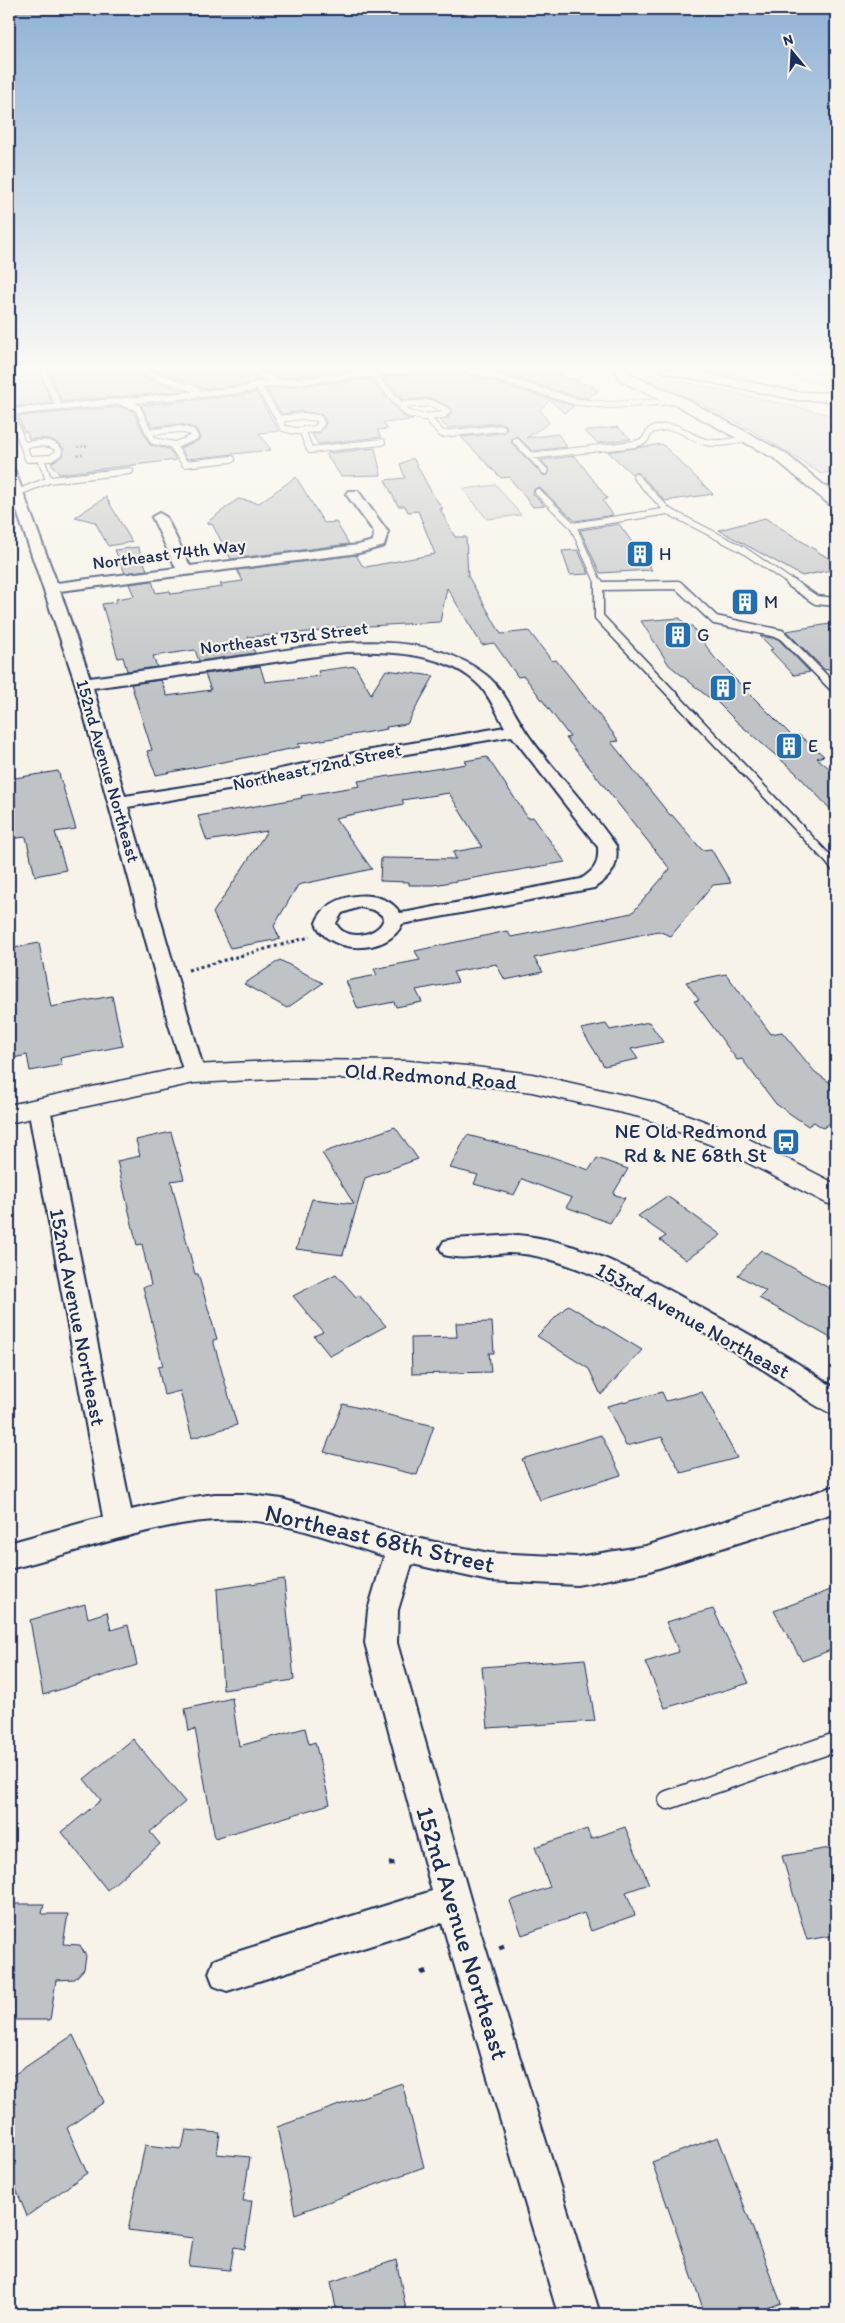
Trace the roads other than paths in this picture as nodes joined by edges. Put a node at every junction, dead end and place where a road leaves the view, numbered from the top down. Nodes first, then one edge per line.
1 (11, 477) edge
2 (72, 477) edge
3 (636, 477) dead end
4 (806, 477) edge
5 (48, 480) joint
6 (538, 492) dead end
7 (17, 493) junction
8 (353, 494) dead end
9 (836, 503) edge
10 (668, 511) junction
11 (159, 517) dead end
12 (572, 526) junction
13 (185, 571) junction
14 (600, 586) junction
15 (52, 588) junction
16 (836, 602) edge
17 (84, 684) junction
18 (836, 690) edge
19 (516, 730) junction
20 (118, 803) junction
21 (836, 867) edge
22 (394, 919) junction
23 (194, 1074) junction
24 (39, 1108) junction
25 (9, 1114) edge
26 (836, 1196) edge
27 (454, 1248) dead end
28 (836, 1404) edge
29 (836, 1499) edge
30 (119, 1526) junction
31 (401, 1548) junction
32 (9, 1556) edge
33 (836, 1742) edge
34 (668, 1800) dead end
35 (453, 1902) junction
36 (227, 1973) dead end
37 (579, 2314) edge

1 - 7 street, 152nd Avenue Northeast
2 - 5 lane
3 - 10 lane
4 - 9 main road
5 - 7 lane
6 - 12 lane
7 - 15 street, 152nd Avenue Northeast
8 - 13 street, Northeast 74th Way
10 - 12 lane
10 - 16 lane
11 - 13 street
12 - 14 lane
13 - 15 street, Northeast 74th Way
14 - 18 lane
14 - 21 lane
15 - 17 street, 152nd Avenue Northeast
17 - 19 street, Northeast 73rd Street
17 - 20 street, 152nd Avenue Northeast
19 - 20 street, Northeast 72nd Street
19 - 22 street
20 - 23 street, 152nd Avenue Northeast
22 - 22 street
23 - 24 main road, Old Redmond Road
23 - 26 main road, Old Redmond Road
24 - 25 main road, Old Redmond Road
24 - 30 street, 152nd Avenue Northeast
27 - 28 street, 153rd Avenue Northeast
29 - 31 street, Northeast 68th Street
30 - 31 street, Northeast 68th Street
30 - 32 street, Northeast 68th Street
31 - 35 street, 152nd Avenue Northeast
33 - 34 lane
35 - 36 street
35 - 37 street, 152nd Avenue Northeast

